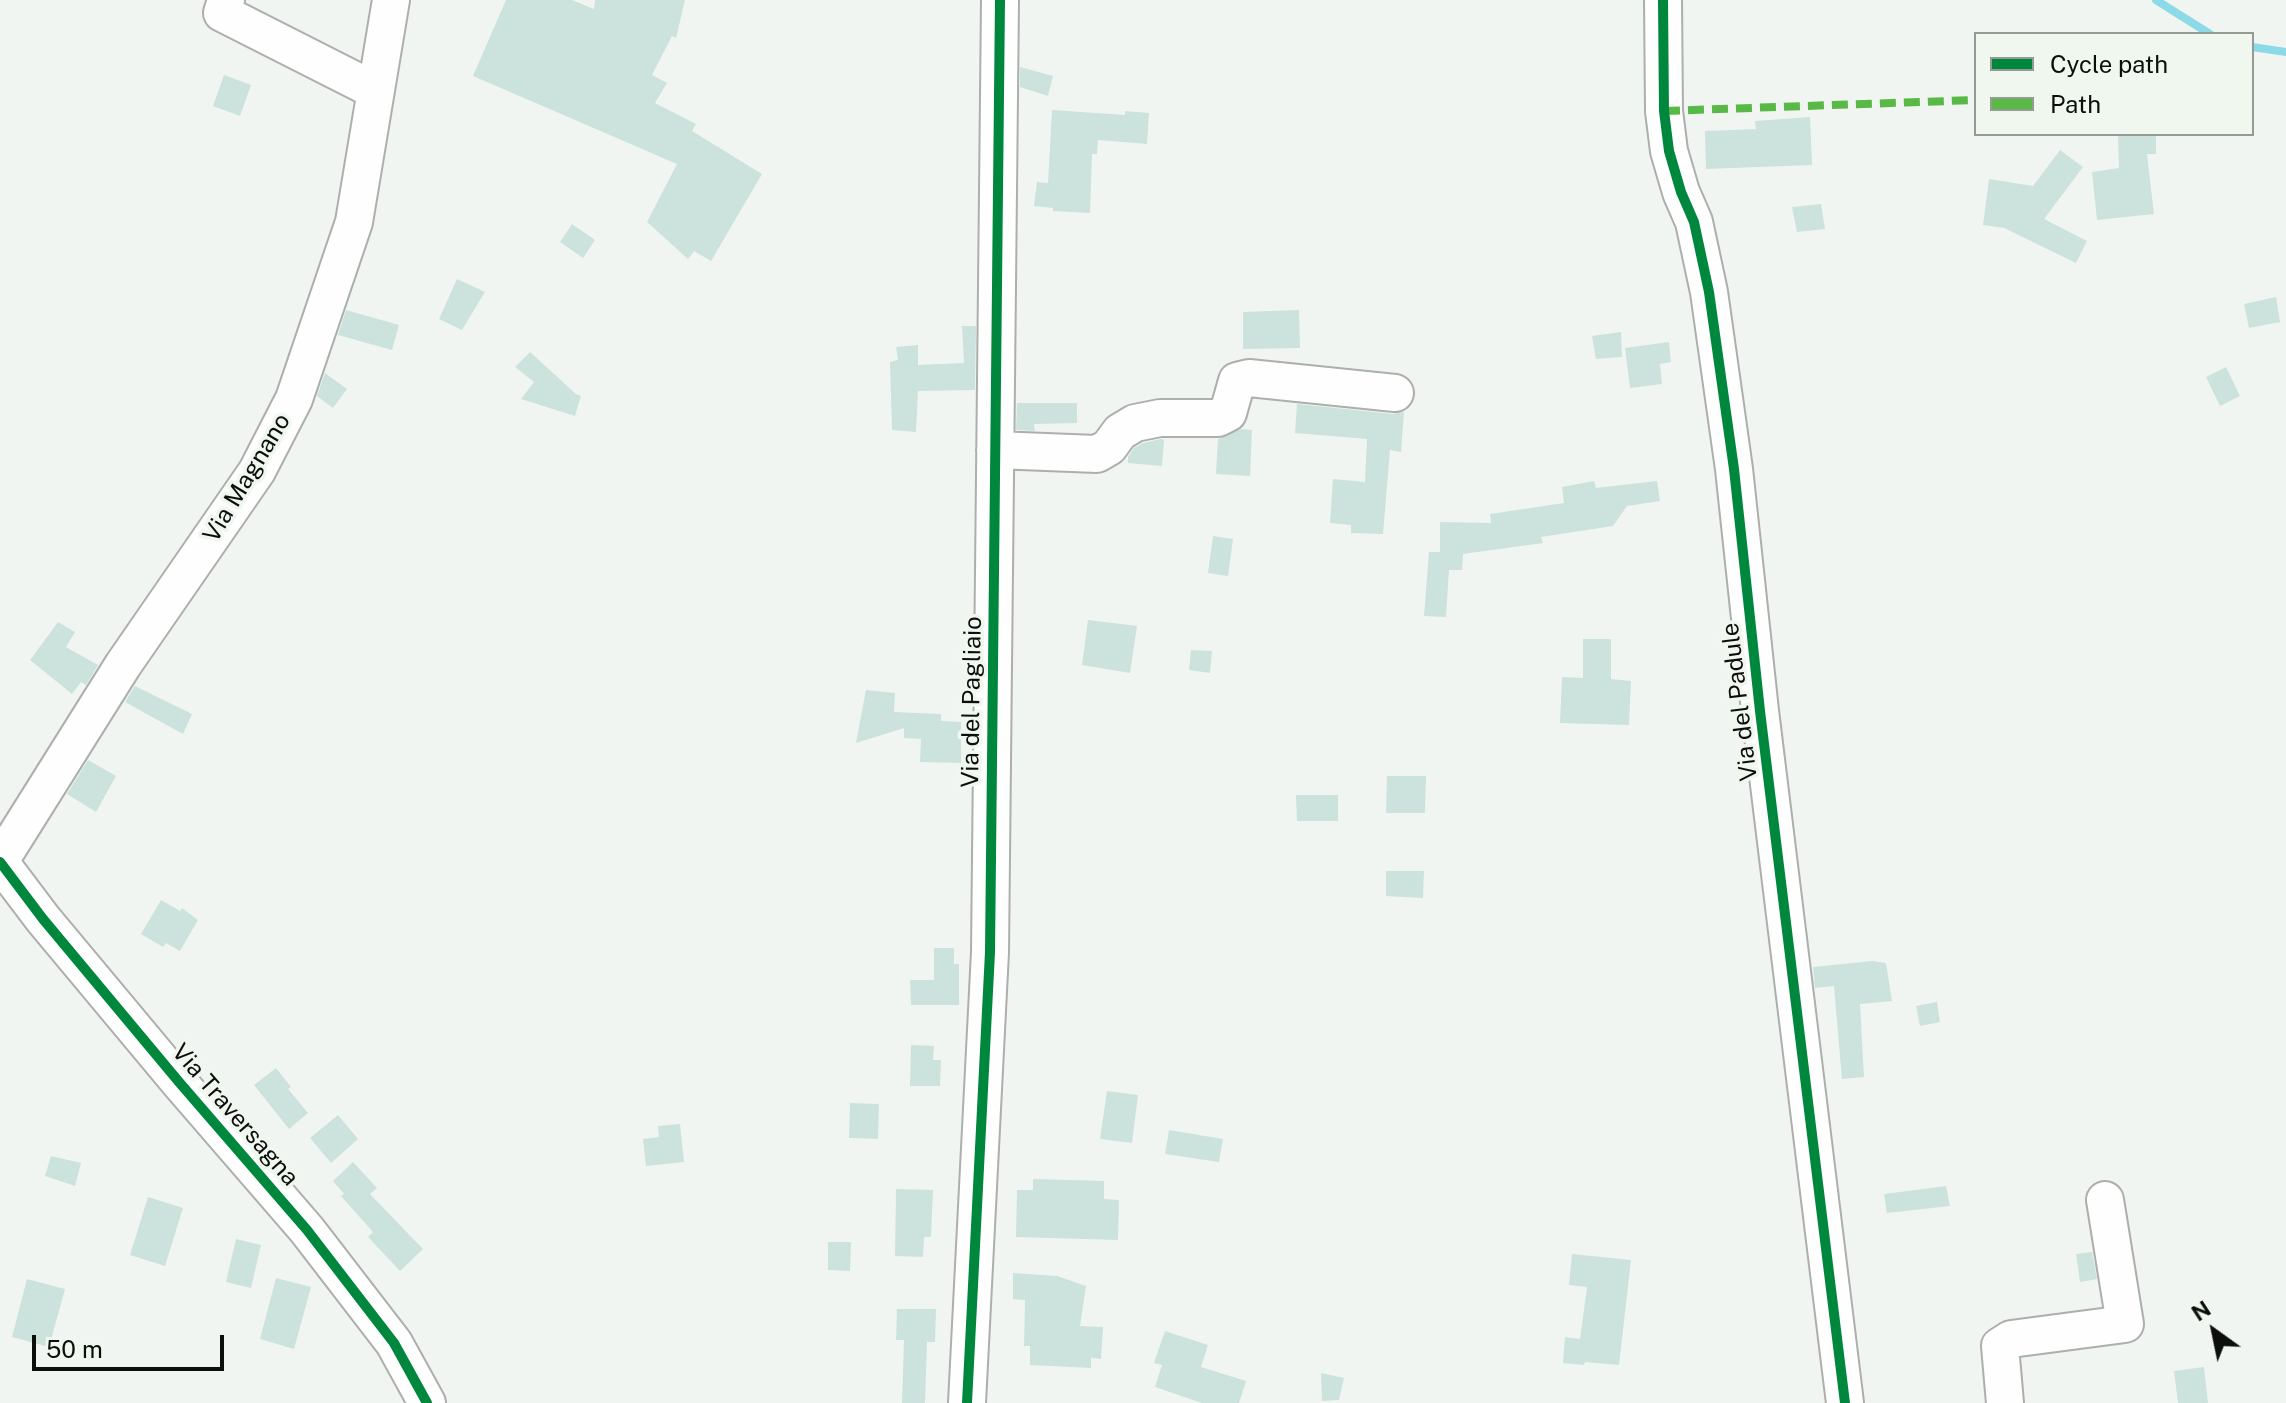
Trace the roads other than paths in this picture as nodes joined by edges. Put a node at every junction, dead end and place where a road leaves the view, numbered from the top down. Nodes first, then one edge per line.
1 (226, 0) edge
2 (391, 0) edge
3 (1000, 0) edge
4 (1663, 4) edge
5 (376, 91) junction
6 (1395, 393) dead end
7 (995, 450) junction
8 (0, 861) edge
9 (2105, 1200) dead end
10 (427, 1403) edge
11 (967, 1403) edge
12 (1845, 1403) edge
13 (2005, 1403) edge

1 - 5 street
2 - 5 street, Via Magnano
3 - 7 street, Via del Pagliaio
4 - 12 street, Via del Padule
5 - 8 street, Via Magnano
6 - 7 street
7 - 11 street, Via del Pagliaio
8 - 10 street, Via Traversagna
9 - 13 street

